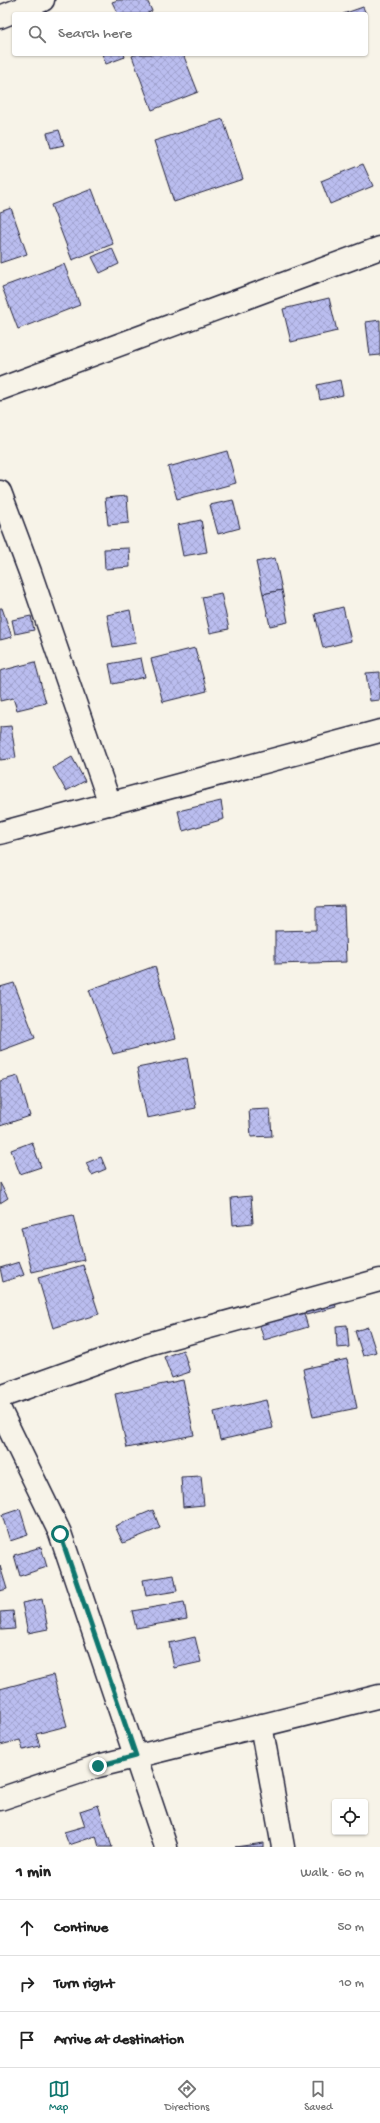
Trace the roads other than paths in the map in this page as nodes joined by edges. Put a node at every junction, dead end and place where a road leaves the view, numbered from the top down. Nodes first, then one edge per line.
1 (43, 0) edge
2 (12, 12) edge
3 (13, 12) edge
4 (0, 17) edge
5 (380, 248) edge
6 (0, 389) edge
7 (0, 492) edge
8 (380, 731) edge
9 (110, 804) junction
10 (0, 833) edge
11 (380, 1280) edge
12 (0, 1396) edge
13 (0, 1410) edge
14 (380, 1696) edge
15 (261, 1725) junction
16 (136, 1756) junction
17 (0, 1800) edge
18 (166, 1847) edge
19 (283, 1847) edge

1 - 3 street
2 - 4 street
5 - 6 street
7 - 9 street
8 - 9 street
9 - 10 street
11 - 12 street
13 - 16 street
14 - 15 street
15 - 16 street
15 - 19 street
16 - 17 street
16 - 18 street

